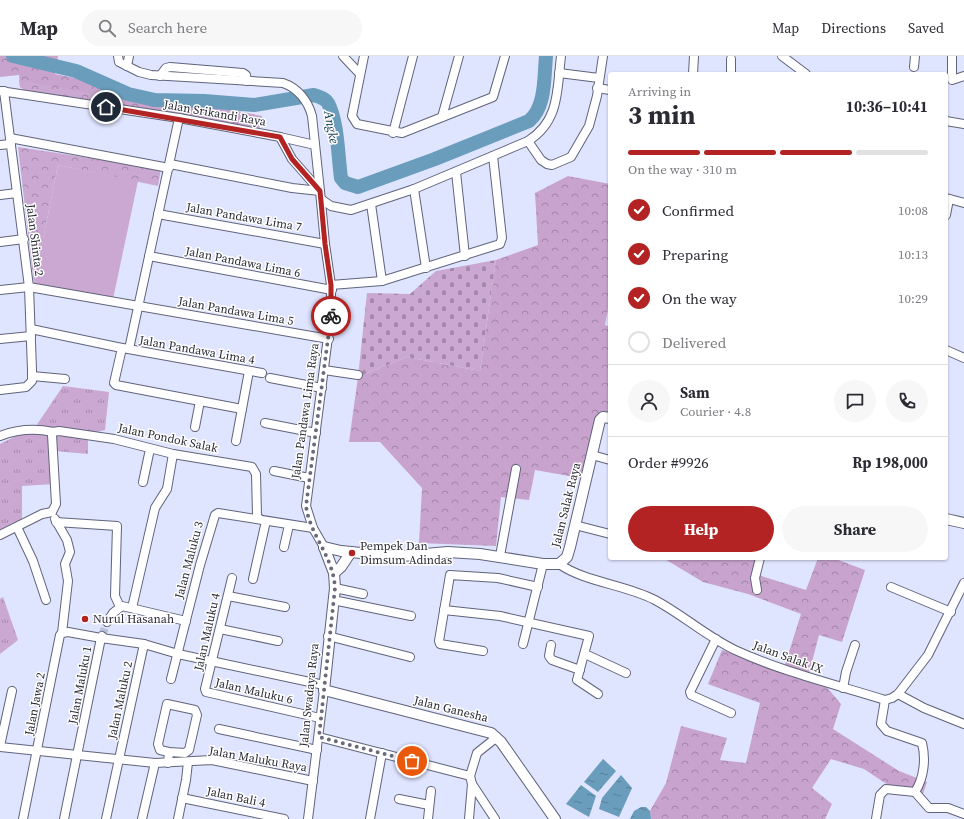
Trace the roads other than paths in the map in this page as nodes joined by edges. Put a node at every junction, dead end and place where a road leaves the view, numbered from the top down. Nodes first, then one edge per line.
1 (129, 56) edge
2 (344, 56) edge
3 (364, 56) edge
4 (413, 56) edge
5 (459, 56) edge
6 (504, 56) edge
7 (561, 56) edge
8 (603, 56) edge
9 (694, 56) edge
10 (782, 56) edge
11 (915, 56) edge
12 (952, 56) edge
13 (118, 57) edge
14 (731, 59) dead end
15 (126, 66) junction
16 (914, 67) dead end
17 (693, 72) edge
18 (731, 72) edge
19 (804, 72) edge
20 (559, 73) junction
21 (360, 74) junction
22 (964, 76) edge
23 (599, 78) junction
24 (597, 88) junction
25 (608, 90) edge
26 (2, 91) edge
27 (442, 117) junction
28 (179, 118) junction
29 (948, 120) edge
30 (964, 124) edge
31 (394, 133) junction
32 (280, 137) junction
33 (10, 141) junction
34 (528, 141) junction
35 (0, 145) edge
36 (315, 145) junction
37 (493, 156) junction
38 (169, 166) junction
39 (456, 172) junction
40 (414, 189) junction
41 (320, 191) junction
42 (17, 193) junction
43 (0, 195) edge
44 (321, 199) junction
45 (948, 199) edge
46 (964, 203) edge
47 (371, 204) junction
48 (331, 206) junction
49 (323, 213) junction
50 (158, 214) junction
51 (24, 239) junction
52 (0, 242) edge
53 (325, 244) junction
54 (149, 256) junction
55 (464, 256) junction
56 (426, 268) junction
57 (382, 281) junction
58 (29, 287) junction
59 (332, 288) junction
60 (0, 290) edge
61 (138, 306) junction
62 (31, 333) junction
63 (0, 339) edge
64 (328, 339) junction
65 (125, 349) junction
66 (948, 351) edge
67 (964, 358) edge
68 (324, 370) junction
69 (249, 371) junction
70 (262, 373) dead end
71 (358, 375) dead end
72 (32, 376) junction
73 (270, 378) dead end
74 (65, 379) dead end
75 (322, 388) junction
76 (0, 390) edge
77 (200, 401) junction
78 (242, 409) junction
79 (608, 418) edge
80 (265, 423) dead end
81 (194, 427) dead end
82 (53, 432) junction
83 (316, 432) junction
84 (0, 436) edge
85 (236, 441) dead end
86 (150, 449) junction
87 (173, 454) junction
88 (592, 455) junction
89 (608, 459) edge
90 (516, 468) dead end
91 (274, 471) dead end
92 (309, 478) junction
93 (143, 482) dead end
94 (52, 512) junction
95 (948, 519) edge
96 (263, 520) junction
97 (56, 522) junction
98 (964, 523) edge
99 (289, 525) junction
100 (575, 525) junction
101 (17, 527) junction
102 (313, 528) junction
103 (608, 533) edge
104 (0, 535) edge
105 (284, 547) dead end
106 (324, 547) junction
107 (351, 552) junction
108 (500, 556) junction
109 (760, 560) edge
110 (544, 564) junction
111 (559, 564) junction
112 (334, 573) junction
113 (232, 578) dead end
114 (253, 578) dead end
115 (964, 583) edge
116 (538, 587) junction
117 (891, 587) dead end
118 (335, 588) junction
119 (757, 590) dead end
120 (363, 594) dead end
121 (228, 596) junction
122 (46, 600) dead end
123 (333, 600) junction
124 (120, 607) junction
125 (132, 608) junction
126 (284, 608) dead end
127 (444, 610) junction
128 (951, 612) junction
129 (411, 616) dead end
130 (186, 621) junction
131 (529, 621) junction
132 (107, 622) tunnel mouth
133 (220, 629) junction
134 (62, 633) junction
135 (328, 636) junction
136 (101, 637) junction
137 (716, 639) junction
138 (278, 641) dead end
139 (144, 644) junction
140 (523, 644) dead end
141 (855, 645) dead end
142 (551, 646) dead end
143 (483, 651) dead end
144 (178, 654) junction
145 (585, 654) junction
146 (410, 657) dead end
147 (212, 660) junction
148 (580, 670) junction
149 (626, 673) dead end
150 (171, 679) dead end
151 (324, 687) junction
152 (843, 688) junction
153 (12, 691) dead end
154 (206, 692) joint
155 (598, 694) dead end
156 (898, 694) junction
157 (884, 700) junction
158 (730, 713) dead end
159 (320, 718) junction
160 (964, 724) edge
161 (219, 729) dead end
162 (319, 737) junction
163 (497, 737) junction
164 (0, 746) edge
165 (314, 750) junction
166 (38, 751) junction
167 (169, 752) junction
168 (382, 753) junction
169 (79, 754) junction
170 (120, 761) junction
171 (188, 762) junction
172 (155, 763) junction
173 (168, 763) junction
174 (471, 780) junction
175 (313, 781) junction
176 (431, 791) dead end
177 (915, 792) junction
178 (182, 798) junction
179 (399, 799) dead end
180 (429, 805) junction
181 (964, 814) edge
182 (23, 819) edge
183 (64, 819) edge
184 (106, 819) edge
185 (142, 819) edge
186 (178, 819) edge
187 (284, 819) edge
188 (308, 819) edge
189 (370, 819) edge
190 (428, 819) edge
191 (469, 819) edge
192 (495, 819) edge
193 (555, 819) edge
194 (876, 819) edge

1 - 15 street
2 - 21 street
3 - 21 street
4 - 31 street
5 - 27 street
6 - 27 street
7 - 20 street
8 - 23 street
9 - 17 street
10 - 19 street
11 - 16 street
12 - 22 street
13 - 15 street
14 - 18 street
15 - 36 street
20 - 23 street
20 - 34 street
21 - 31 street
23 - 24 street
24 - 25 street
24 - 34 street
26 - 28 street, Jalan Srikandi Raya
26 - 33 street, Jalan Shinta 2
27 - 31 street
28 - 32 street, Jalan Srikandi Raya
28 - 38 street
29 - 30 street
32 - 36 street
32 - 41 street, Jalan Srikandi Raya
33 - 35 street
33 - 38 street
33 - 42 street, Jalan Shinta 2
34 - 37 street
36 - 41 street
37 - 39 street
37 - 55 street, Jalan Pandawa Lima 6
38 - 41 street
38 - 50 street
39 - 40 street
39 - 55 street
40 - 47 street
40 - 56 street
41 - 44 street
42 - 43 street
42 - 51 street, Jalan Shinta 2
44 - 48 street
44 - 49 street, Jalan Pandawa Lima Raya
45 - 46 street
47 - 48 street
47 - 57 street
48 - 49 street
49 - 53 street, Jalan Pandawa Lima Raya
50 - 53 street, Jalan Pandawa Lima 7
50 - 54 street
51 - 52 street
51 - 58 street, Jalan Shinta 2
53 - 59 street, Jalan Pandawa Lima Raya
54 - 59 street, Jalan Pandawa Lima 6
54 - 61 street
55 - 56 street, Jalan Pandawa Lima 6
56 - 57 street, Jalan Pandawa Lima 6
57 - 59 street, Jalan Pandawa Lima 6
58 - 60 street, Jalan Pandawa Lima 5
58 - 61 street, Jalan Pandawa Lima 5
58 - 62 street, Jalan Shinta 2
59 - 64 street, Jalan Pandawa Lima Raya
61 - 64 street, Jalan Pandawa Lima 5
61 - 65 street
62 - 63 street, Jalan Pandawa Lima 4
62 - 65 street, Jalan Pandawa Lima 4
62 - 72 street, Jalan Shinta 2
64 - 68 street, Jalan Pandawa Lima Raya
65 - 69 street, Jalan Pandawa Lima 4
65 - 77 street
66 - 67 street
68 - 71 street
68 - 75 street, Jalan Pandawa Lima Raya
69 - 70 street, Jalan Pandawa Lima 4
69 - 78 street
72 - 74 street
72 - 76 street
73 - 75 street
75 - 83 street, Jalan Pandawa Lima Raya
77 - 78 street
77 - 81 street
78 - 85 street
79 - 88 street, Jalan Salak Raya
80 - 83 street
82 - 84 street, Jalan Pondok Salak
82 - 86 street, Jalan Pondok Salak
82 - 94 street
83 - 92 street, Jalan Pandawa Lima Raya
86 - 87 street, Jalan Pondok Salak
86 - 93 street
87 - 96 street, Jalan Pondok Salak
87 - 125 street
88 - 89 street
88 - 100 street, Jalan Salak Raya
90 - 108 street
91 - 92 street
92 - 102 street, Jalan Pandawa Lima Raya
94 - 97 street, Jalan Jawa 2
94 - 101 street
95 - 98 street
96 - 99 street
96 - 114 street
96 - 130 street, Jalan Maluku 3
97 - 124 street
97 - 134 street, Jalan Jawa 2
99 - 102 street
99 - 105 street
100 - 103 street
100 - 111 street, Jalan Salak Raya
101 - 104 street
101 - 122 street
102 - 106 street, Jalan Pandawa Lima Raya
106 - 107 street, Jalan Salak Raya
106 - 112 street, Jalan Pandawa Lima Raya
107 - 108 street, Jalan Salak Raya
107 - 112 street
108 - 110 street, Jalan Salak Raya
109 - 119 street
110 - 111 street, Jalan Salak Raya
110 - 116 street
111 - 137 street, Jalan Salak IX
112 - 118 street, Jalan Swadaya Raya
113 - 121 street, Jalan Maluku 4
115 - 128 street
116 - 127 street
116 - 131 street
117 - 128 street
118 - 120 street
118 - 123 street, Jalan Swadaya Raya
121 - 126 street
121 - 133 street, Jalan Maluku 4
123 - 129 street
123 - 135 street, Jalan Swadaya Raya
124 - 125 street
124 - 132 street
125 - 130 street
127 - 131 street
127 - 143 street
128 - 156 street
130 - 144 street, Jalan Maluku 3
131 - 140 street
131 - 145 street
133 - 138 street
133 - 147 street, Jalan Maluku 4
134 - 136 street
134 - 166 street, Jalan Jawa 2
135 - 146 street
135 - 151 street, Jalan Swadaya Raya
136 - 139 street, Jalan Maluku 1
136 - 169 street, Jalan Maluku 1
137 - 152 street, Jalan Salak IX
137 - 158 street
139 - 144 street, Jalan Maluku 1
139 - 170 street, Jalan Maluku 2
141 - 152 street
142 - 148 street
144 - 147 street, Jalan Maluku 1
144 - 150 street, Jalan Maluku 3
145 - 148 street
145 - 149 street
147 - 151 street, Jalan Maluku 1
147 - 154 street, Jalan Maluku 4
148 - 155 street
151 - 159 street, Jalan Swadaya Raya
151 - 163 street, Jalan Ganesha
152 - 157 street, Jalan Salak IX
153 - 164 street
154 - 159 street, Jalan Maluku 6
156 - 157 street
156 - 160 street
157 - 177 street
159 - 162 street, Jalan Swadaya Raya
161 - 165 street
162 - 165 street, Jalan Swadaya Raya
162 - 168 street
163 - 174 street
163 - 193 street, Jalan Ganesha
164 - 166 street, Jalan Maluku Raya
165 - 175 street, Jalan Swadaya Raya
166 - 169 street, Jalan Maluku Raya
166 - 182 street, Jalan Jawa 2
167 - 167 street
167 - 173 street
168 - 174 street
168 - 189 street
169 - 170 street, Jalan Maluku Raya
169 - 183 street, Jalan Maluku 1
170 - 172 street, Jalan Maluku Raya
170 - 184 street, Jalan Maluku 2
171 - 173 street, Jalan Maluku Raya
171 - 175 street, Jalan Maluku Raya
171 - 178 street
172 - 173 street, Jalan Maluku Raya
172 - 185 street
174 - 191 street
174 - 192 street
175 - 188 street, Jalan Swadaya Raya
176 - 180 street
177 - 181 street
177 - 194 street
178 - 186 street
178 - 187 street, Jalan Bali 4
179 - 180 street
180 - 190 street

